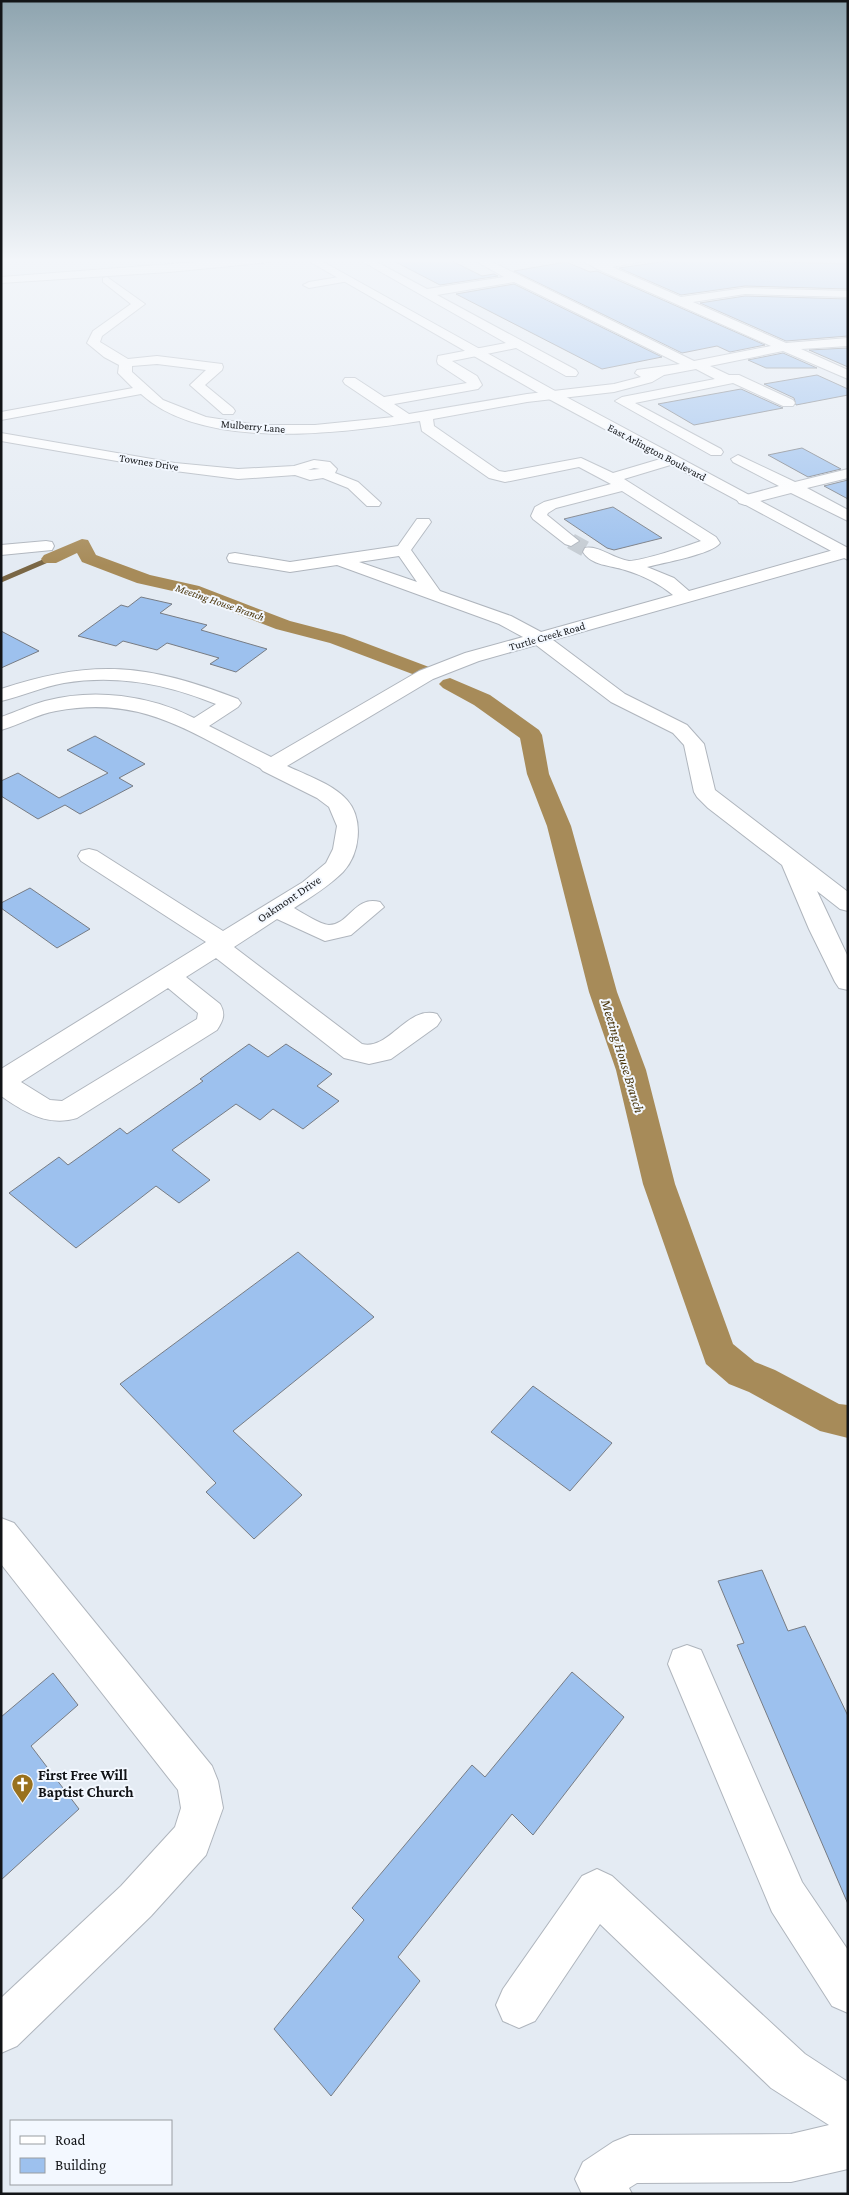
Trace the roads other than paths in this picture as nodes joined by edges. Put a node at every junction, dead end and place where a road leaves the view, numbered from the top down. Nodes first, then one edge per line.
1 (123, 361) edge
2 (142, 361) edge
3 (169, 361) edge
4 (444, 361) edge
5 (492, 361) edge
6 (550, 361) edge
7 (689, 361) edge
8 (707, 361) edge
9 (817, 361) edge
10 (126, 363) junction
11 (694, 364) junction
12 (571, 373) dead end
13 (848, 375) edge
14 (728, 380) junction
15 (350, 381) dead end
16 (143, 390) junction
17 (552, 395) junction
18 (382, 402) junction
19 (788, 403) dead end
20 (228, 411) dead end
21 (1, 416) edge
22 (655, 419) junction
23 (408, 420) junction
24 (427, 420) junction
25 (613, 428) junction
26 (1, 437) edge
27 (716, 452) dead end
28 (738, 459) dead end
29 (672, 460) junction
30 (848, 474) edge
31 (619, 483) junction
32 (792, 488) junction
33 (745, 500) junction
34 (373, 503) dead end
35 (848, 516) edge
36 (423, 522) dead end
37 (572, 541) tunnel mouth
38 (46, 546) dead end
39 (1, 550) edge
40 (403, 550) junction
41 (591, 552) tunnel mouth
42 (846, 554) edge
43 (235, 558) dead end
44 (338, 560) junction
45 (631, 566) junction
46 (432, 592) junction
47 (686, 597) junction
48 (538, 638) junction
49 (1, 695) edge
50 (1, 724) edge
51 (194, 727) junction
52 (270, 767) junction
53 (89, 856) dead end
54 (793, 862) junction
55 (848, 904) edge
56 (372, 907) dead end
57 (276, 909) junction
58 (220, 944) junction
59 (169, 976) junction
60 (848, 982) edge
61 (428, 1020) dead end
62 (1, 1082) edge
63 (1, 1535) edge
64 (687, 1664) dead end
65 (848, 1990) edge
66 (519, 2005) dead end
67 (1, 2030) edge
68 (848, 2110) edge
69 (848, 2144) edge
70 (606, 2194) edge

1 - 10 street
2 - 10 street
3 - 20 street
4 - 18 street
5 - 17 street, East Arlington Boulevard
6 - 12 street
7 - 11 street
8 - 11 street, Mulberry Lane
9 - 13 street
10 - 16 street, Mulberry Lane
11 - 14 street
11 - 17 street, Mulberry Lane
14 - 19 street
14 - 22 street
15 - 18 street
16 - 21 street
16 - 23 street, Mulberry Lane
17 - 23 street, Mulberry Lane
17 - 24 street, Mulberry Lane
17 - 25 street, East Arlington Boulevard
18 - 23 street
22 - 25 street
22 - 27 street
23 - 24 street, Mulberry Lane
24 - 31 street
25 - 29 street, East Arlington Boulevard
26 - 34 street, Townes Drive
28 - 32 street
29 - 31 street
29 - 33 street, East Arlington Boulevard
30 - 32 street
31 - 37 street
31 - 45 street
32 - 33 street
32 - 35 street
33 - 42 street, East Arlington Boulevard
36 - 40 street
38 - 39 street
40 - 44 street
40 - 46 street
41 - 45 street
42 - 47 street, Turtle Creek Road
43 - 44 street
44 - 46 street
45 - 47 street
46 - 48 street
47 - 48 street, Turtle Creek Road
48 - 52 street, Turtle Creek Road
48 - 54 street
49 - 51 street
50 - 51 street, Oakmont Drive
51 - 52 street, Oakmont Drive
52 - 57 street, Oakmont Drive
53 - 58 street
54 - 55 street
54 - 60 street
56 - 57 street
57 - 58 street, Oakmont Drive
58 - 59 street, Oakmont Drive
58 - 61 street
59 - 62 street, Oakmont Drive
59 - 62 street
63 - 67 street
64 - 65 street
66 - 68 street
69 - 70 street

